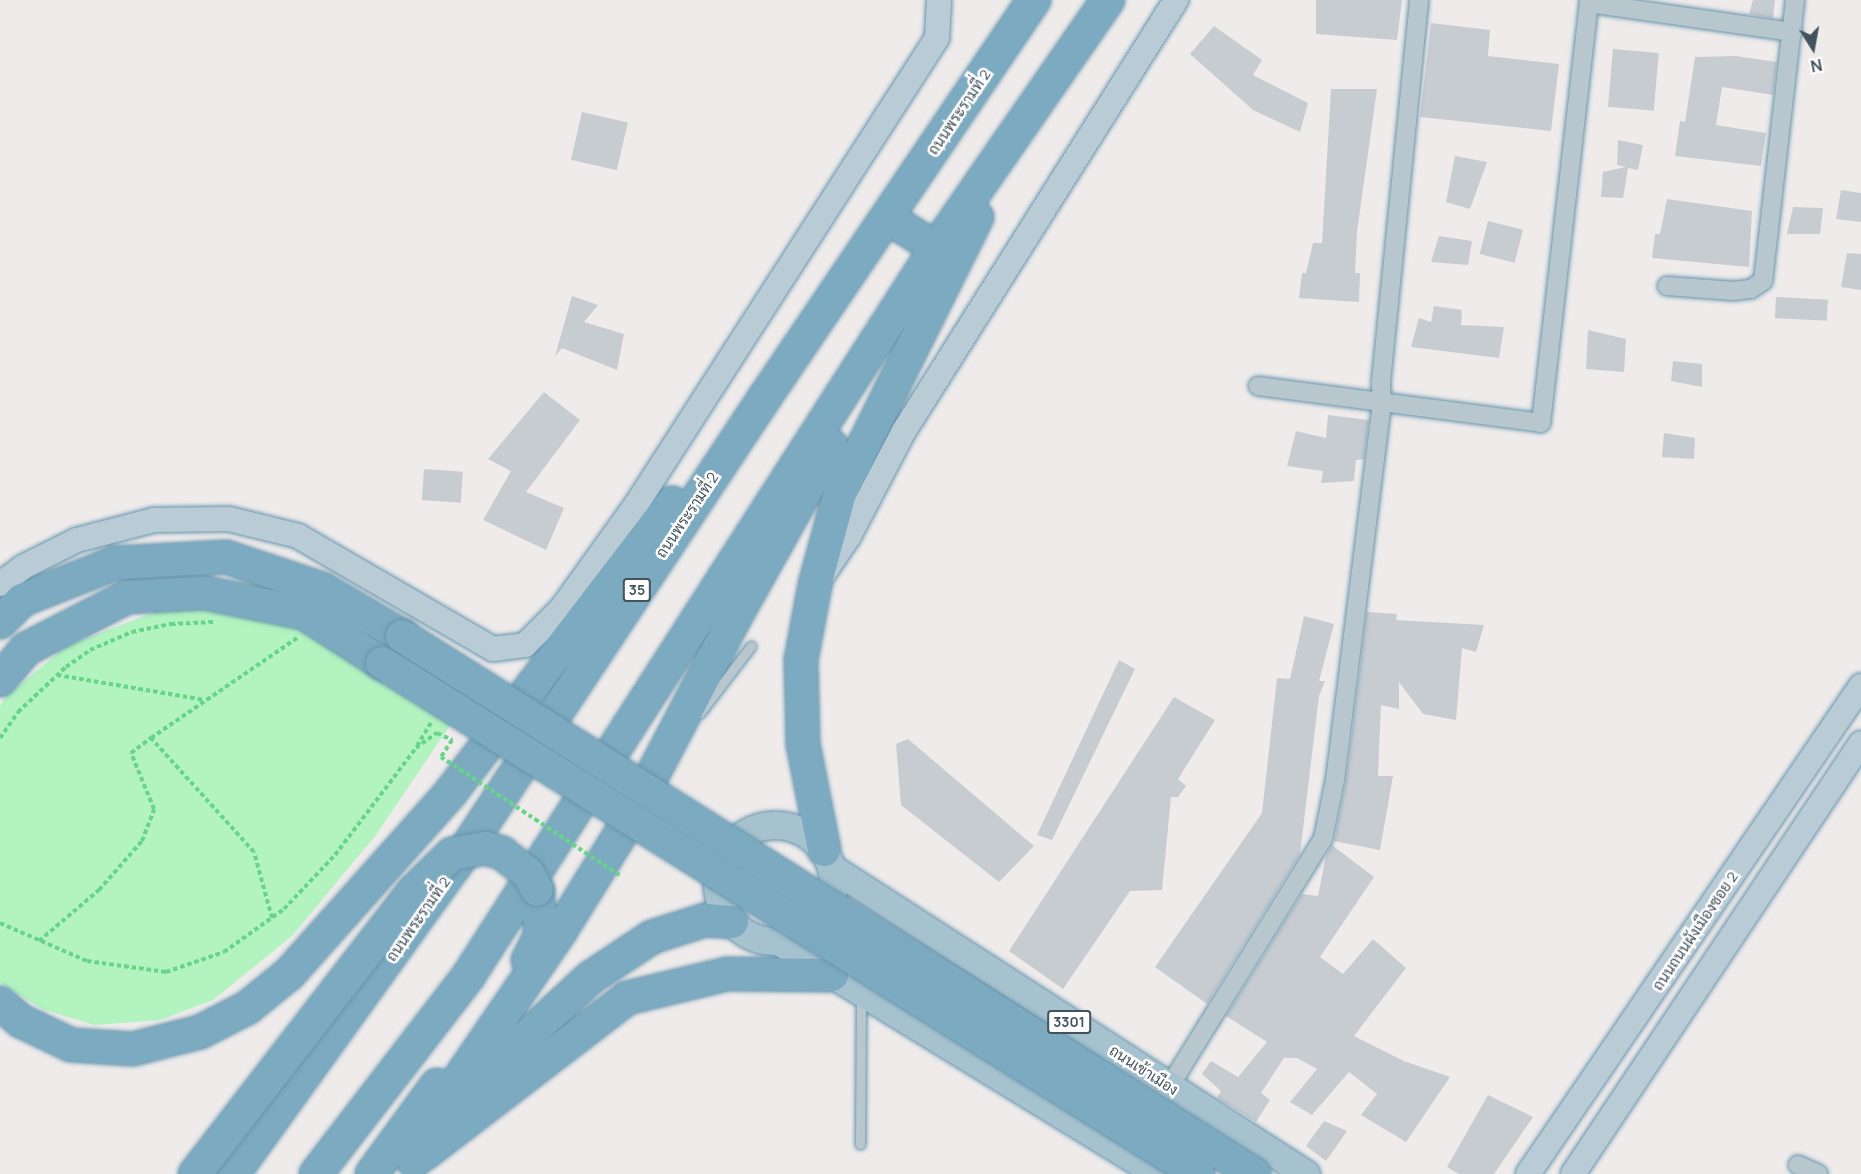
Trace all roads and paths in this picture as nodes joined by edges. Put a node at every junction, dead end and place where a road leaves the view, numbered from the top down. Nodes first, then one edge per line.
1 (939, 0) edge
2 (1027, 0) edge
3 (1034, 0) edge
4 (1108, 0) edge
5 (1176, 0) edge
6 (1419, 0) edge
7 (1795, 0) edge
8 (1589, 2) edge
9 (1014, 30) junction
10 (1792, 32) junction
11 (1026, 119) junction
12 (888, 218) junction
13 (936, 249) junction
14 (1667, 286) dead end
15 (1258, 386) dead end
16 (765, 397) junction
17 (1382, 404) junction
18 (0, 584) edge
19 (815, 585) junction
20 (0, 622) edge
21 (220, 622) dead end
22 (290, 636) dead end
23 (297, 638) junction
24 (305, 641) dead end
25 (751, 646) dead end
26 (57, 675) junction
27 (0, 680) edge
28 (1861, 686) edge
29 (206, 700) junction
30 (435, 716) dead end
31 (0, 738) edge
32 (151, 738) junction
33 (1861, 743) edge
34 (416, 747) junction
35 (653, 778) junction
36 (628, 822) junction
37 (734, 840) junction
38 (828, 859) junction
39 (716, 876) junction
40 (622, 877) dead end
41 (272, 918) junction
42 (0, 922) edge
43 (732, 922) junction
44 (39, 941) junction
45 (778, 941) junction
46 (832, 975) junction
47 (861, 992) junction
48 (0, 1003) edge
49 (1610, 1056) junction
50 (1639, 1072) junction
51 (1169, 1087) junction
52 (860, 1144) dead end
53 (1798, 1164) dead end
54 (409, 1168) edge
55 (195, 1174) edge
56 (233, 1174) edge
57 (316, 1174) edge
58 (372, 1174) edge
59 (1158, 1174) edge
60 (1198, 1174) edge
61 (1254, 1174) edge
62 (1306, 1174) edge
63 (1528, 1174) edge
64 (1573, 1174) edge
65 (1818, 1174) edge

1 - 18 main road
2 - 9 highway
3 - 9 highway, ถนนพระรามที่ 2 / 35
4 - 11 highway
5 - 19 main road
6 - 17 street
7 - 10 street
8 - 10 street
8 - 17 street
9 - 12 highway, ถนนพระรามที่ 2 / 35
10 - 14 street
11 - 13 highway
11 - 19 highway
12 - 13 highway
12 - 16 highway, ถนนพระรามที่ 2 / 35
13 - 35 highway
13 - 57 highway
15 - 17 street
16 - 48 highway
16 - 56 highway, ถนนพระรามที่ 2 / 35
17 - 51 street
19 - 38 highway
20 - 61 highway, bridge
21 - 26 path
22 - 23 path
23 - 24 path
23 - 29 path
25 - 35 lane
26 - 29 path
26 - 31 path
27 - 60 highway, bridge
28 - 49 main road, ถนนถนนผังเมืองซอย 2
29 - 32 path
30 - 34 path
32 - 41 path
32 - 44 path
33 - 50 main road
34 - 40 path, bridge
34 - 41 path
35 - 36 highway
35 - 37 highway
36 - 39 highway
36 - 54 highway
37 - 38 main road, ถนนเข้าเมือง
37 - 39 main road
38 - 45 main road
38 - 51 main road, ถนนเข้าเมือง / 3301
39 - 43 main road
41 - 44 path
42 - 44 path
43 - 45 main road
43 - 54 highway
45 - 46 main road
46 - 47 main road
46 - 54 highway
47 - 52 lane
47 - 59 main road
49 - 50 main road
49 - 63 main road, ถนนถนนผังเมืองซอย 2
50 - 64 main road
51 - 62 main road, ถนนเข้าเมือง / 3301
53 - 65 street
55 - 58 highway, bridge

